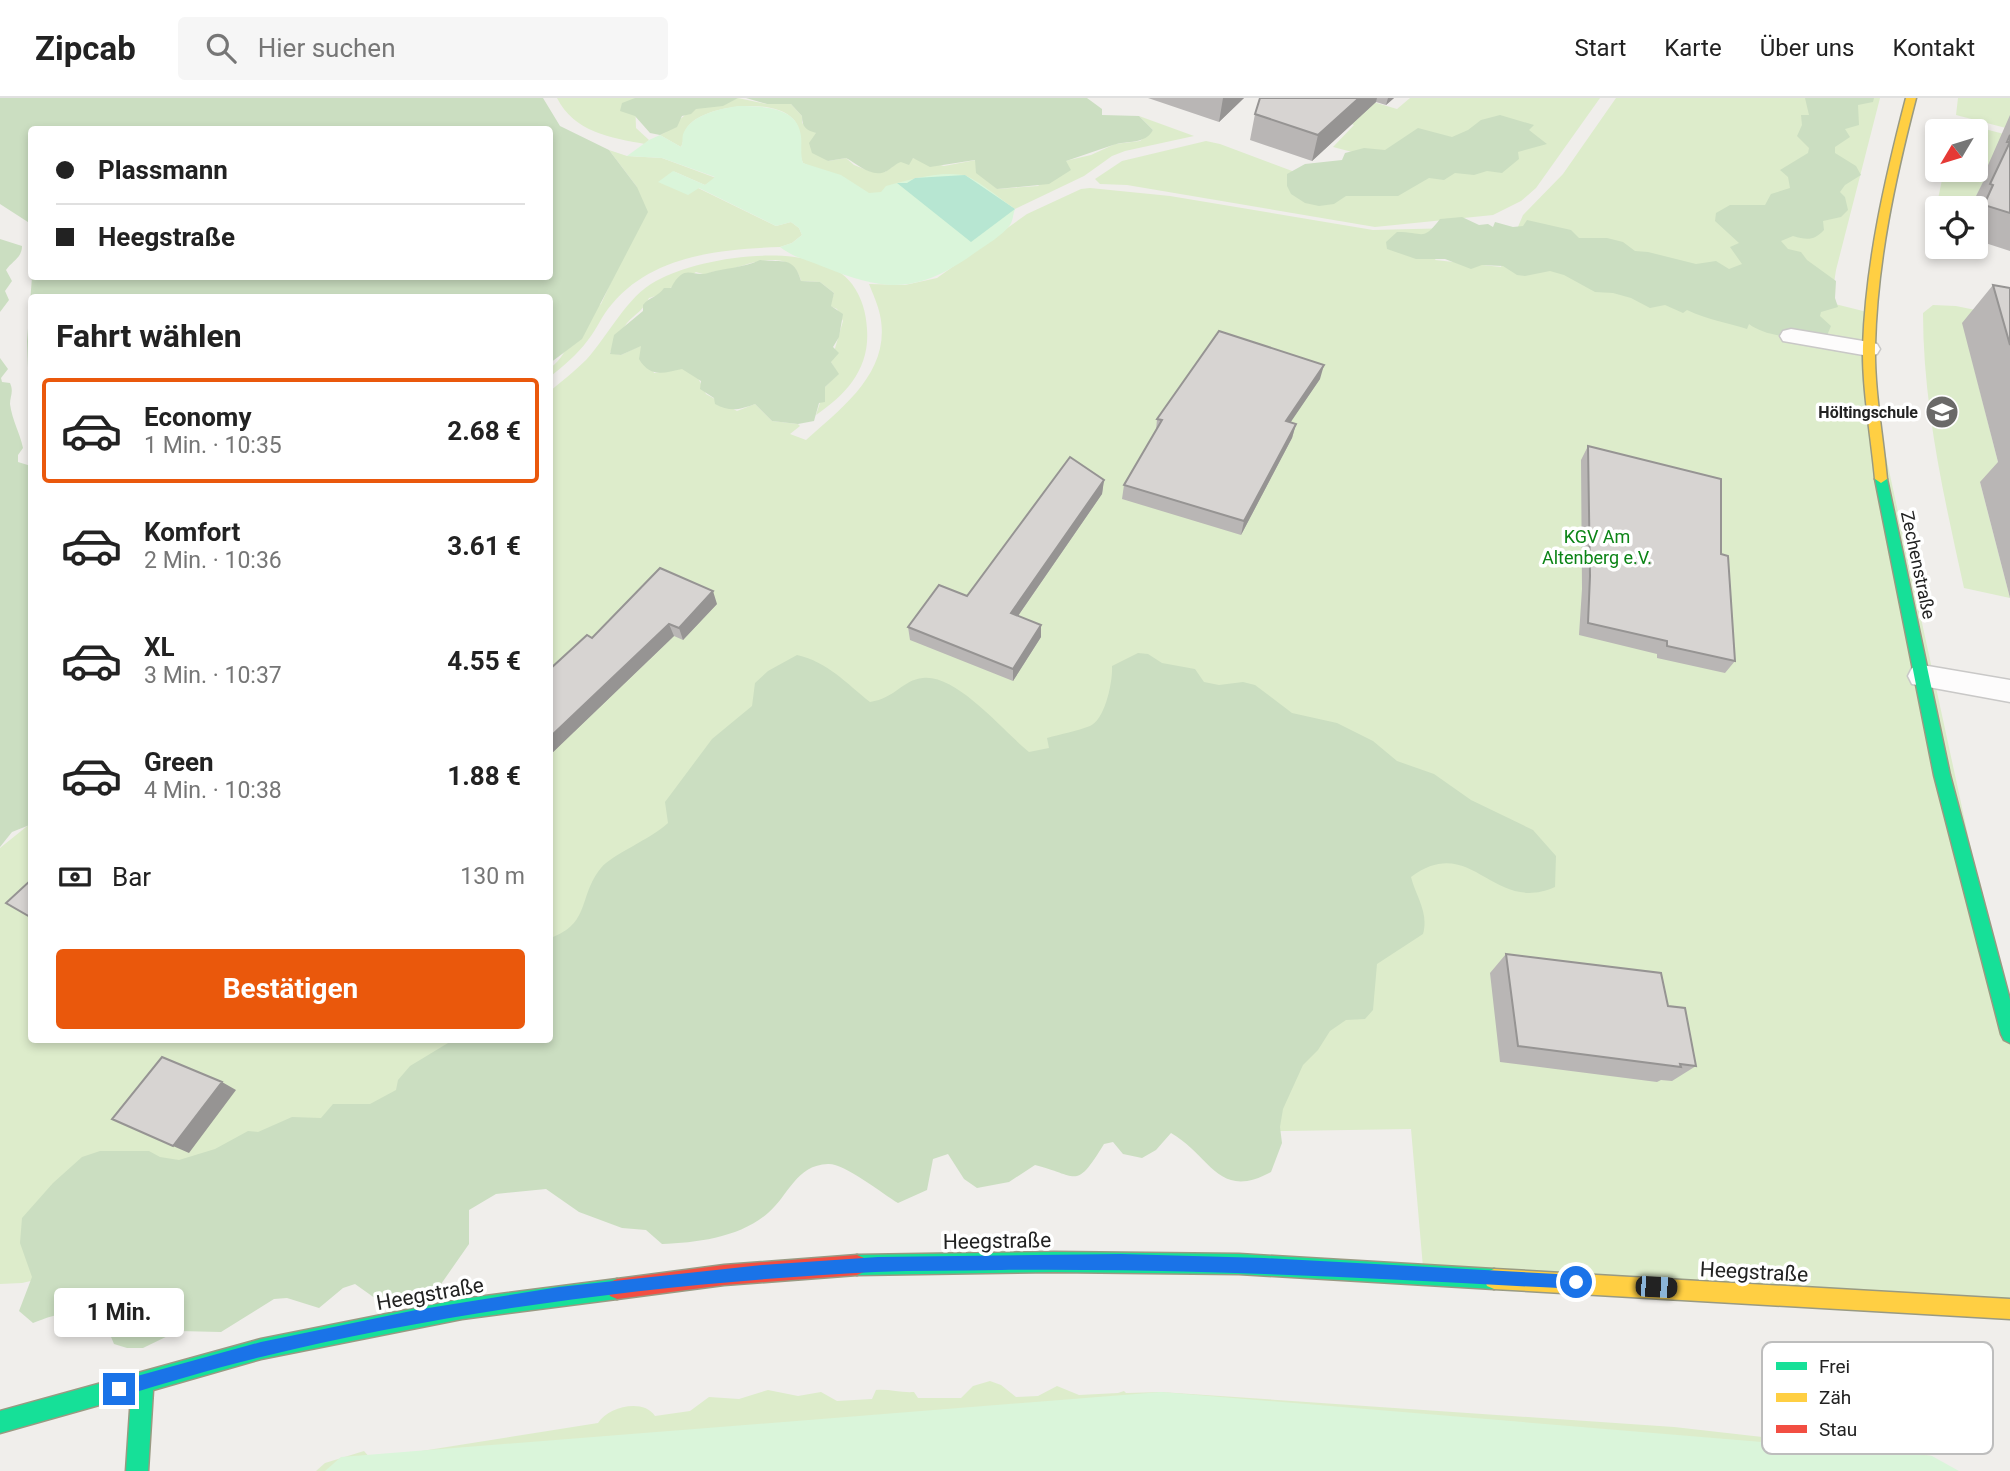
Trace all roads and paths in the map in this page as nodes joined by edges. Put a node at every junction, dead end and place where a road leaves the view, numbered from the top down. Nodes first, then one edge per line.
1 (1911, 98) edge
2 (1791, 336) dead end
3 (1869, 349) junction
4 (1922, 676) junction
5 (2010, 691) edge
6 (2010, 1034) edge
7 (2010, 1309) edge
8 (143, 1382) junction
9 (0, 1422) edge
10 (137, 1471) edge

1 - 3 street, Zechenstraße
2 - 3 lane
3 - 4 street, Zechenstraße
4 - 5 lane
4 - 6 street, Zechenstraße
7 - 8 street, Heegstraße
8 - 9 street, Heegstraße
8 - 10 street

